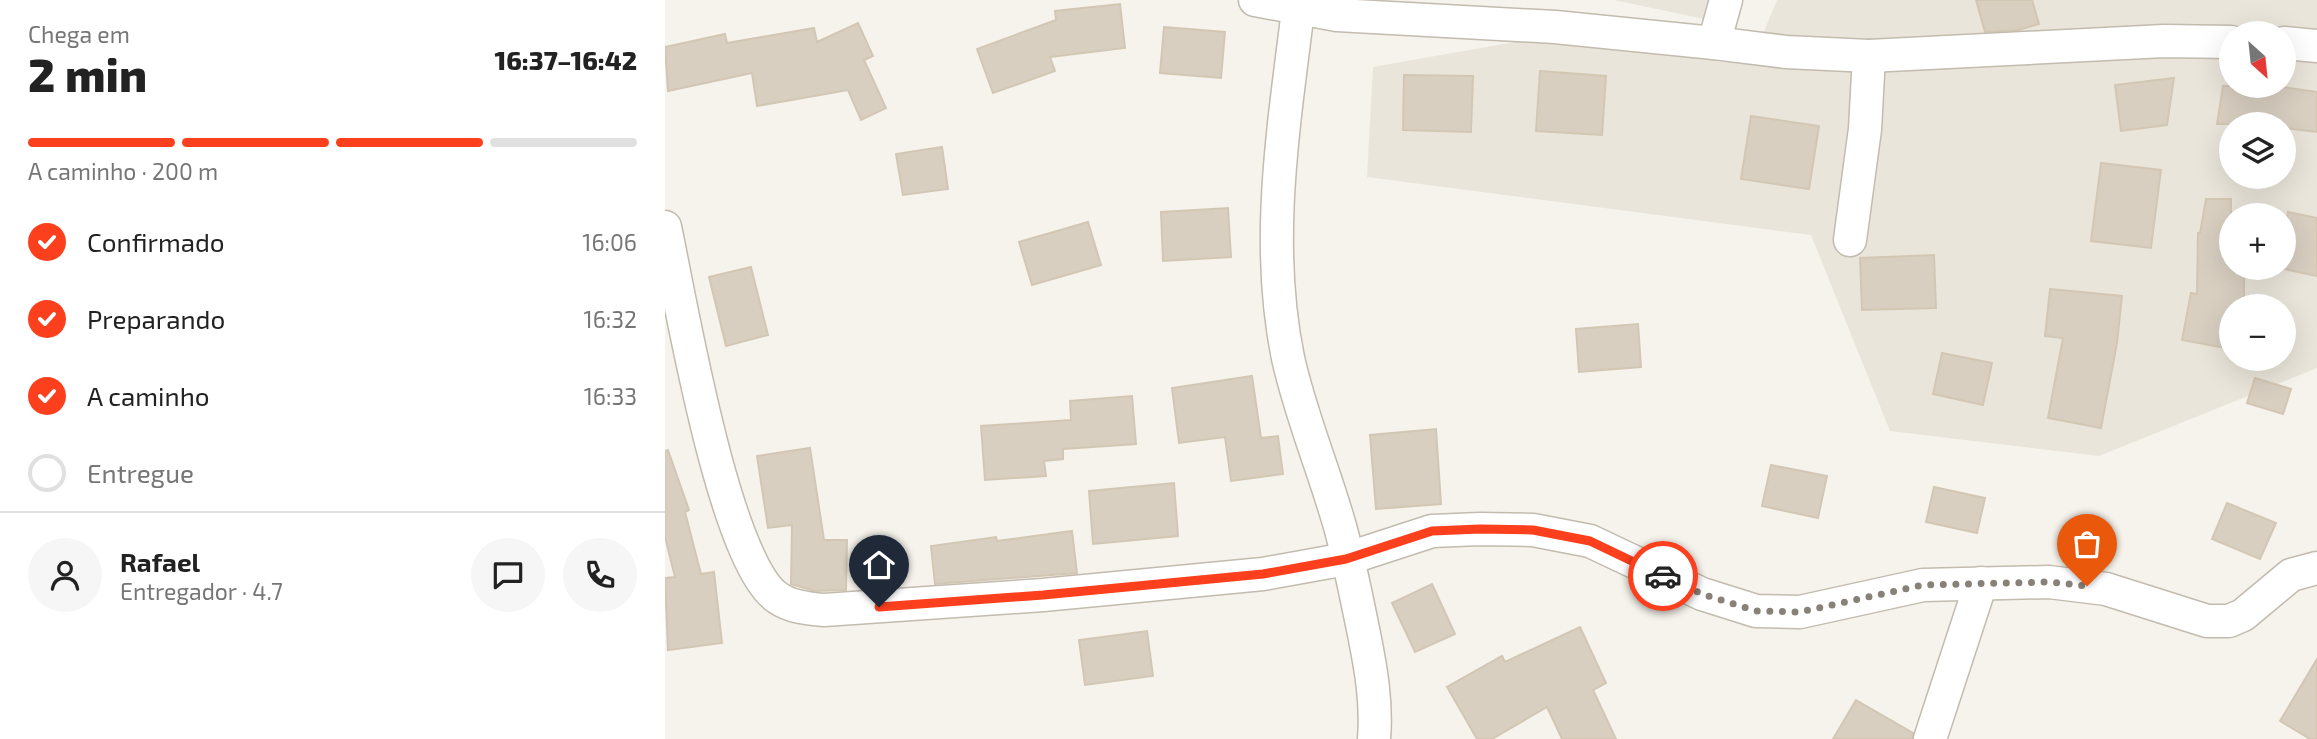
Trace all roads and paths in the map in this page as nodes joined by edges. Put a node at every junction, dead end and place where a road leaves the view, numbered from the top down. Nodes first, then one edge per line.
1 (1255, 0) edge
2 (1726, 0) edge
3 (1337, 7) edge
4 (1298, 10) junction
5 (1714, 43) junction
6 (2219, 43) edge
7 (2296, 44) edge
8 (2317, 46) edge
9 (1869, 56) junction
10 (665, 227) edge
11 (1850, 240) dead end
12 (1346, 559) junction
13 (2317, 568) edge
14 (1981, 583) junction
15 (1374, 739) edge
16 (1930, 739) edge

1 - 4 street
2 - 5 street
3 - 4 street
3 - 5 street
4 - 12 street
5 - 9 street
6 - 9 street
7 - 8 street
9 - 11 street
10 - 12 street
12 - 14 street
12 - 15 street
13 - 14 street
14 - 16 street

